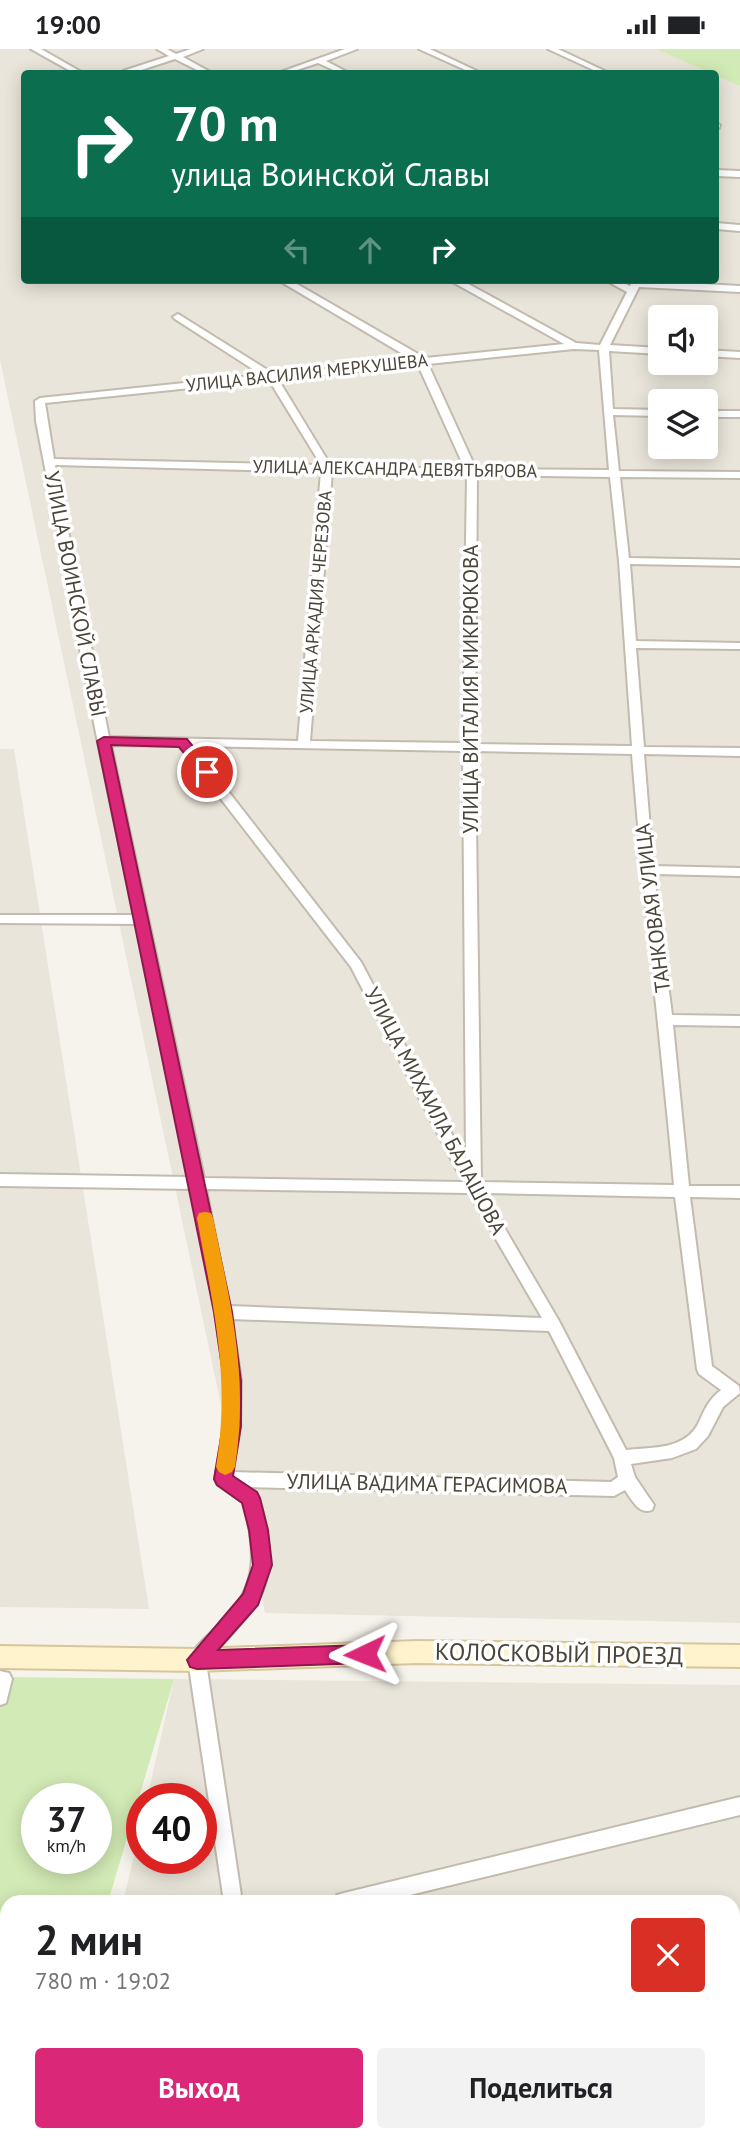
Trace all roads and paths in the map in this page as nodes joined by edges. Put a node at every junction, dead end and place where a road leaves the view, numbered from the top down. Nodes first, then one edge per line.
1 (161, 49) edge
2 (199, 49) edge
3 (353, 49) edge
4 (423, 49) edge
5 (552, 49) edge
6 (40, 50) edge
7 (176, 57) junction
8 (320, 61) junction
9 (74, 70) edge
10 (135, 70) edge
11 (202, 70) edge
12 (292, 70) edge
13 (339, 70) edge
14 (470, 70) edge
15 (598, 70) edge
16 (719, 173) edge
17 (740, 174) edge
18 (719, 226) edge
19 (740, 228) edge
20 (290, 284) edge
21 (461, 284) edge
22 (636, 285) edge
23 (740, 289) edge
24 (178, 317) dead end
25 (574, 346) junction
26 (604, 347) junction
27 (648, 350) edge
28 (718, 354) edge
29 (740, 355) edge
30 (421, 360) junction
31 (272, 377) junction
32 (40, 401) joint
33 (608, 412) junction
34 (648, 413) edge
35 (718, 414) edge
36 (740, 414) edge
37 (50, 462) junction
38 (327, 467) junction
39 (472, 472) junction
40 (614, 474) junction
41 (740, 475) edge
42 (624, 561) junction
43 (740, 562) edge
44 (631, 644) junction
45 (740, 646) edge
46 (104, 741) junction
47 (183, 742) junction
48 (304, 744) junction
49 (469, 748) junction
50 (636, 751) junction
51 (740, 752) edge
52 (646, 870) junction
53 (740, 871) edge
54 (0, 919) edge
55 (142, 920) junction
56 (666, 1020) junction
57 (740, 1021) edge
58 (0, 1180) edge
59 (198, 1184) junction
60 (474, 1189) junction
61 (682, 1191) junction
62 (740, 1192) edge
63 (223, 1312) junction
64 (554, 1325) junction
65 (736, 1391) edge
66 (622, 1458) junction
67 (223, 1479) junction
68 (627, 1480) junction
69 (646, 1505) dead end
70 (740, 1656) edge
71 (197, 1660) junction
72 (1, 1672) edge
73 (0, 1697) edge
74 (740, 1807) edge
75 (232, 1895) edge
76 (373, 1895) edge

1 - 7 street
2 - 7 street
3 - 8 street
4 - 14 street
5 - 15 street
6 - 9 street
7 - 10 street
7 - 11 street
8 - 12 street
8 - 13 street
16 - 17 street
18 - 19 street
20 - 30 street
21 - 25 street, УЛИЦА ВАСИЛИЯ МЕРКУШЕВА
22 - 23 street
22 - 26 street
24 - 31 street, УЛИЦА АРКАДИЯ ЧЕРЕЗОВА
25 - 26 street, УЛИЦА ВАСИЛИЯ МЕРКУШЕВА
25 - 30 street, УЛИЦА ВАСИЛИЯ МЕРКУШЕВА
26 - 27 street, УЛИЦА ВАСИЛИЯ МЕРКУШЕВА
26 - 33 street, ТАНКОВАЯ УЛИЦА
28 - 29 street
30 - 31 street, УЛИЦА ВАСИЛИЯ МЕРКУШЕВА
30 - 39 street, УЛИЦА ВИТАЛИЯ МИКРЮКОВА
31 - 32 street, УЛИЦА ВАСИЛИЯ МЕРКУШЕВА
31 - 38 street, УЛИЦА АРКАДИЯ ЧЕРЕЗОВА
32 - 37 street, УЛИЦА ВОИНСКОЙ СЛАВЫ
33 - 34 street
33 - 40 street, ТАНКОВАЯ УЛИЦА
35 - 36 street
37 - 38 street, УЛИЦА АЛЕКСАНДРА ДЕВЯТЬЯРОВА
37 - 46 street, УЛИЦА ВОИНСКОЙ СЛАВЫ
38 - 39 street, УЛИЦА АЛЕКСАНДРА ДЕВЯТЬЯРОВА
38 - 48 street, УЛИЦА АРКАДИЯ ЧЕРЕЗОВА
39 - 40 street, УЛИЦА АЛЕКСАНДРА ДЕВЯТЬЯРОВА
39 - 49 street, УЛИЦА ВИТАЛИЯ МИКРЮКОВА
40 - 41 street, УЛИЦА АЛЕКСАНДРА ДЕВЯТЬЯРОВА
40 - 42 street, ТАНКОВАЯ УЛИЦА
42 - 43 street
42 - 44 street, ТАНКОВАЯ УЛИЦА
44 - 45 street
44 - 50 street, ТАНКОВАЯ УЛИЦА
46 - 47 street
46 - 55 street, УЛИЦА ВОИНСКОЙ СЛАВЫ
47 - 48 street
47 - 60 street, УЛИЦА МИХАИЛА БАЛАШОВА
48 - 49 street
49 - 50 street
49 - 60 street, УЛИЦА ВИТАЛИЯ МИКРЮКОВА
50 - 51 street
50 - 52 street, ТАНКОВАЯ УЛИЦА
52 - 53 street
52 - 56 street, ТАНКОВАЯ УЛИЦА
54 - 55 street
55 - 59 street, УЛИЦА ВОИНСКОЙ СЛАВЫ
56 - 57 street
56 - 61 street, ТАНКОВАЯ УЛИЦА
58 - 59 street
59 - 60 street
59 - 63 street, УЛИЦА ВОИНСКОЙ СЛАВЫ
60 - 61 street
60 - 64 street, УЛИЦА МИХАИЛА БАЛАШОВА
61 - 62 street
61 - 65 street, ТАНКОВАЯ УЛИЦА
63 - 64 street
63 - 67 street, УЛИЦА ВОИНСКОЙ СЛАВЫ
64 - 66 street, УЛИЦА МИХАИЛА БАЛАШОВА
65 - 66 street, ТАНКОВАЯ УЛИЦА
66 - 68 street, УЛИЦА МИХАИЛА БАЛАШОВА
67 - 68 street, УЛИЦА ВАДИМА ГЕРАСИМОВА
67 - 71 street
68 - 69 street, УЛИЦА МИХАИЛА БАЛАШОВА
70 - 71 street, КОЛОСКОВЫЙ ПРОЕЗД
71 - 72 street, КОЛОСКОВЫЙ ПРОЕЗД
71 - 75 street
72 - 73 street
74 - 76 street

